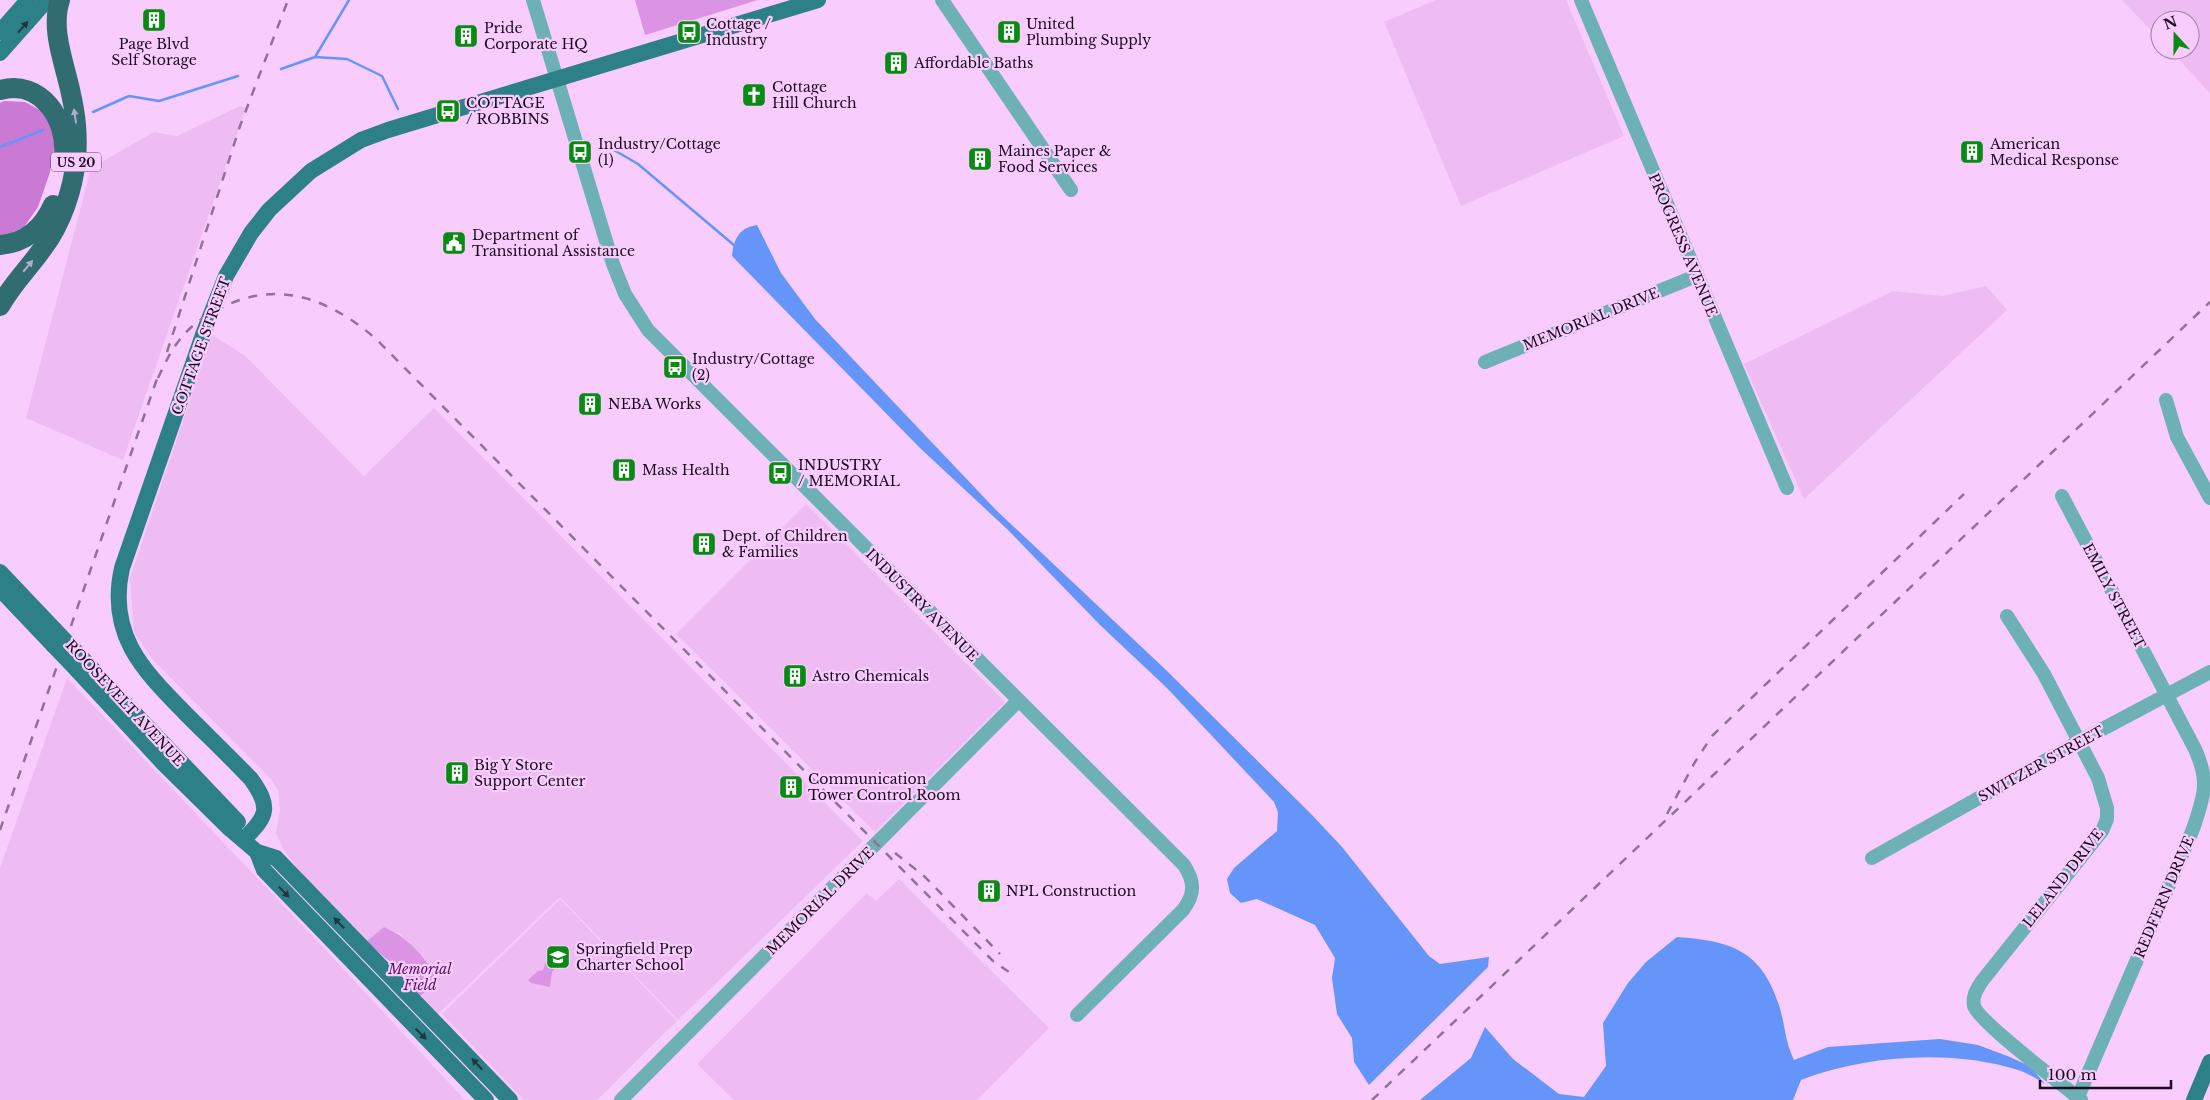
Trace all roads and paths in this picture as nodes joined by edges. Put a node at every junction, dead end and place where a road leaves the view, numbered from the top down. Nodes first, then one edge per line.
1 (28, 0) edge
2 (47, 0) edge
3 (60, 0) edge
4 (533, 0) edge
5 (818, 0) edge
6 (942, 0) edge
7 (1580, 0) edge
8 (0, 32) edge
9 (0, 53) edge
10 (558, 77) junction
11 (0, 90) edge
12 (1071, 190) dead end
13 (0, 245) edge
14 (1696, 276) junction
15 (0, 306) edge
16 (1485, 362) dead end
17 (2166, 400) dead end
18 (1787, 488) dead end
19 (2062, 496) dead end
20 (2210, 498) edge
21 (0, 572) edge
22 (9, 592) edge
23 (2007, 616) dead end
24 (2210, 672) edge
25 (2167, 695) junction
26 (1018, 701) junction
27 (2080, 741) junction
28 (244, 839) junction
29 (257, 852) junction
30 (1872, 858) dead end
31 (359, 944) junction
32 (346, 956) junction
33 (419, 1007) junction
34 (1077, 1015) dead end
35 (406, 1019) junction
36 (2210, 1062) edge
37 (2079, 1099) edge
38 (486, 1100) edge
39 (510, 1100) edge
40 (621, 1100) edge
41 (2194, 1100) edge

1 - 8 main road
9 -> 2 main road
15 -> 3 highway, US 20
4 - 10 street, INDUSTRY AVENUE
5 - 10 main road, COTTAGE STREET
6 - 12 street
7 - 14 street, PROGRESS AVENUE
10 - 26 street, INDUSTRY AVENUE
10 - 28 main road, COTTAGE STREET
11 - 13 highway
14 - 16 street, MEMORIAL DRIVE
14 - 18 street, PROGRESS AVENUE
17 - 20 street
19 - 25 street, EMILY STREET
21 - 22 main road, ROOSEVELT AVENUE
22 - 28 main road, ROOSEVELT AVENUE, bridge
23 - 27 street, LELAND DRIVE
24 - 25 street, SWITZER STREET
25 - 27 street, SWITZER STREET
25 - 37 street, REDFERN DRIVE
26 - 34 street, INDUSTRY AVENUE
26 - 40 street, MEMORIAL DRIVE
27 - 30 street, SWITZER STREET
27 - 37 street, LELAND DRIVE
28 - 29 main road, ROOSEVELT AVENUE
31 -> 29 main road, ROOSEVELT AVENUE
29 -> 32 main road, ROOSEVELT AVENUE
31 - 32 main road
31 - 33 main road, ROOSEVELT AVENUE
32 - 35 main road, ROOSEVELT AVENUE
33 - 35 main road
39 -> 33 main road, ROOSEVELT AVENUE
35 -> 38 main road, ROOSEVELT AVENUE
36 - 41 main road

